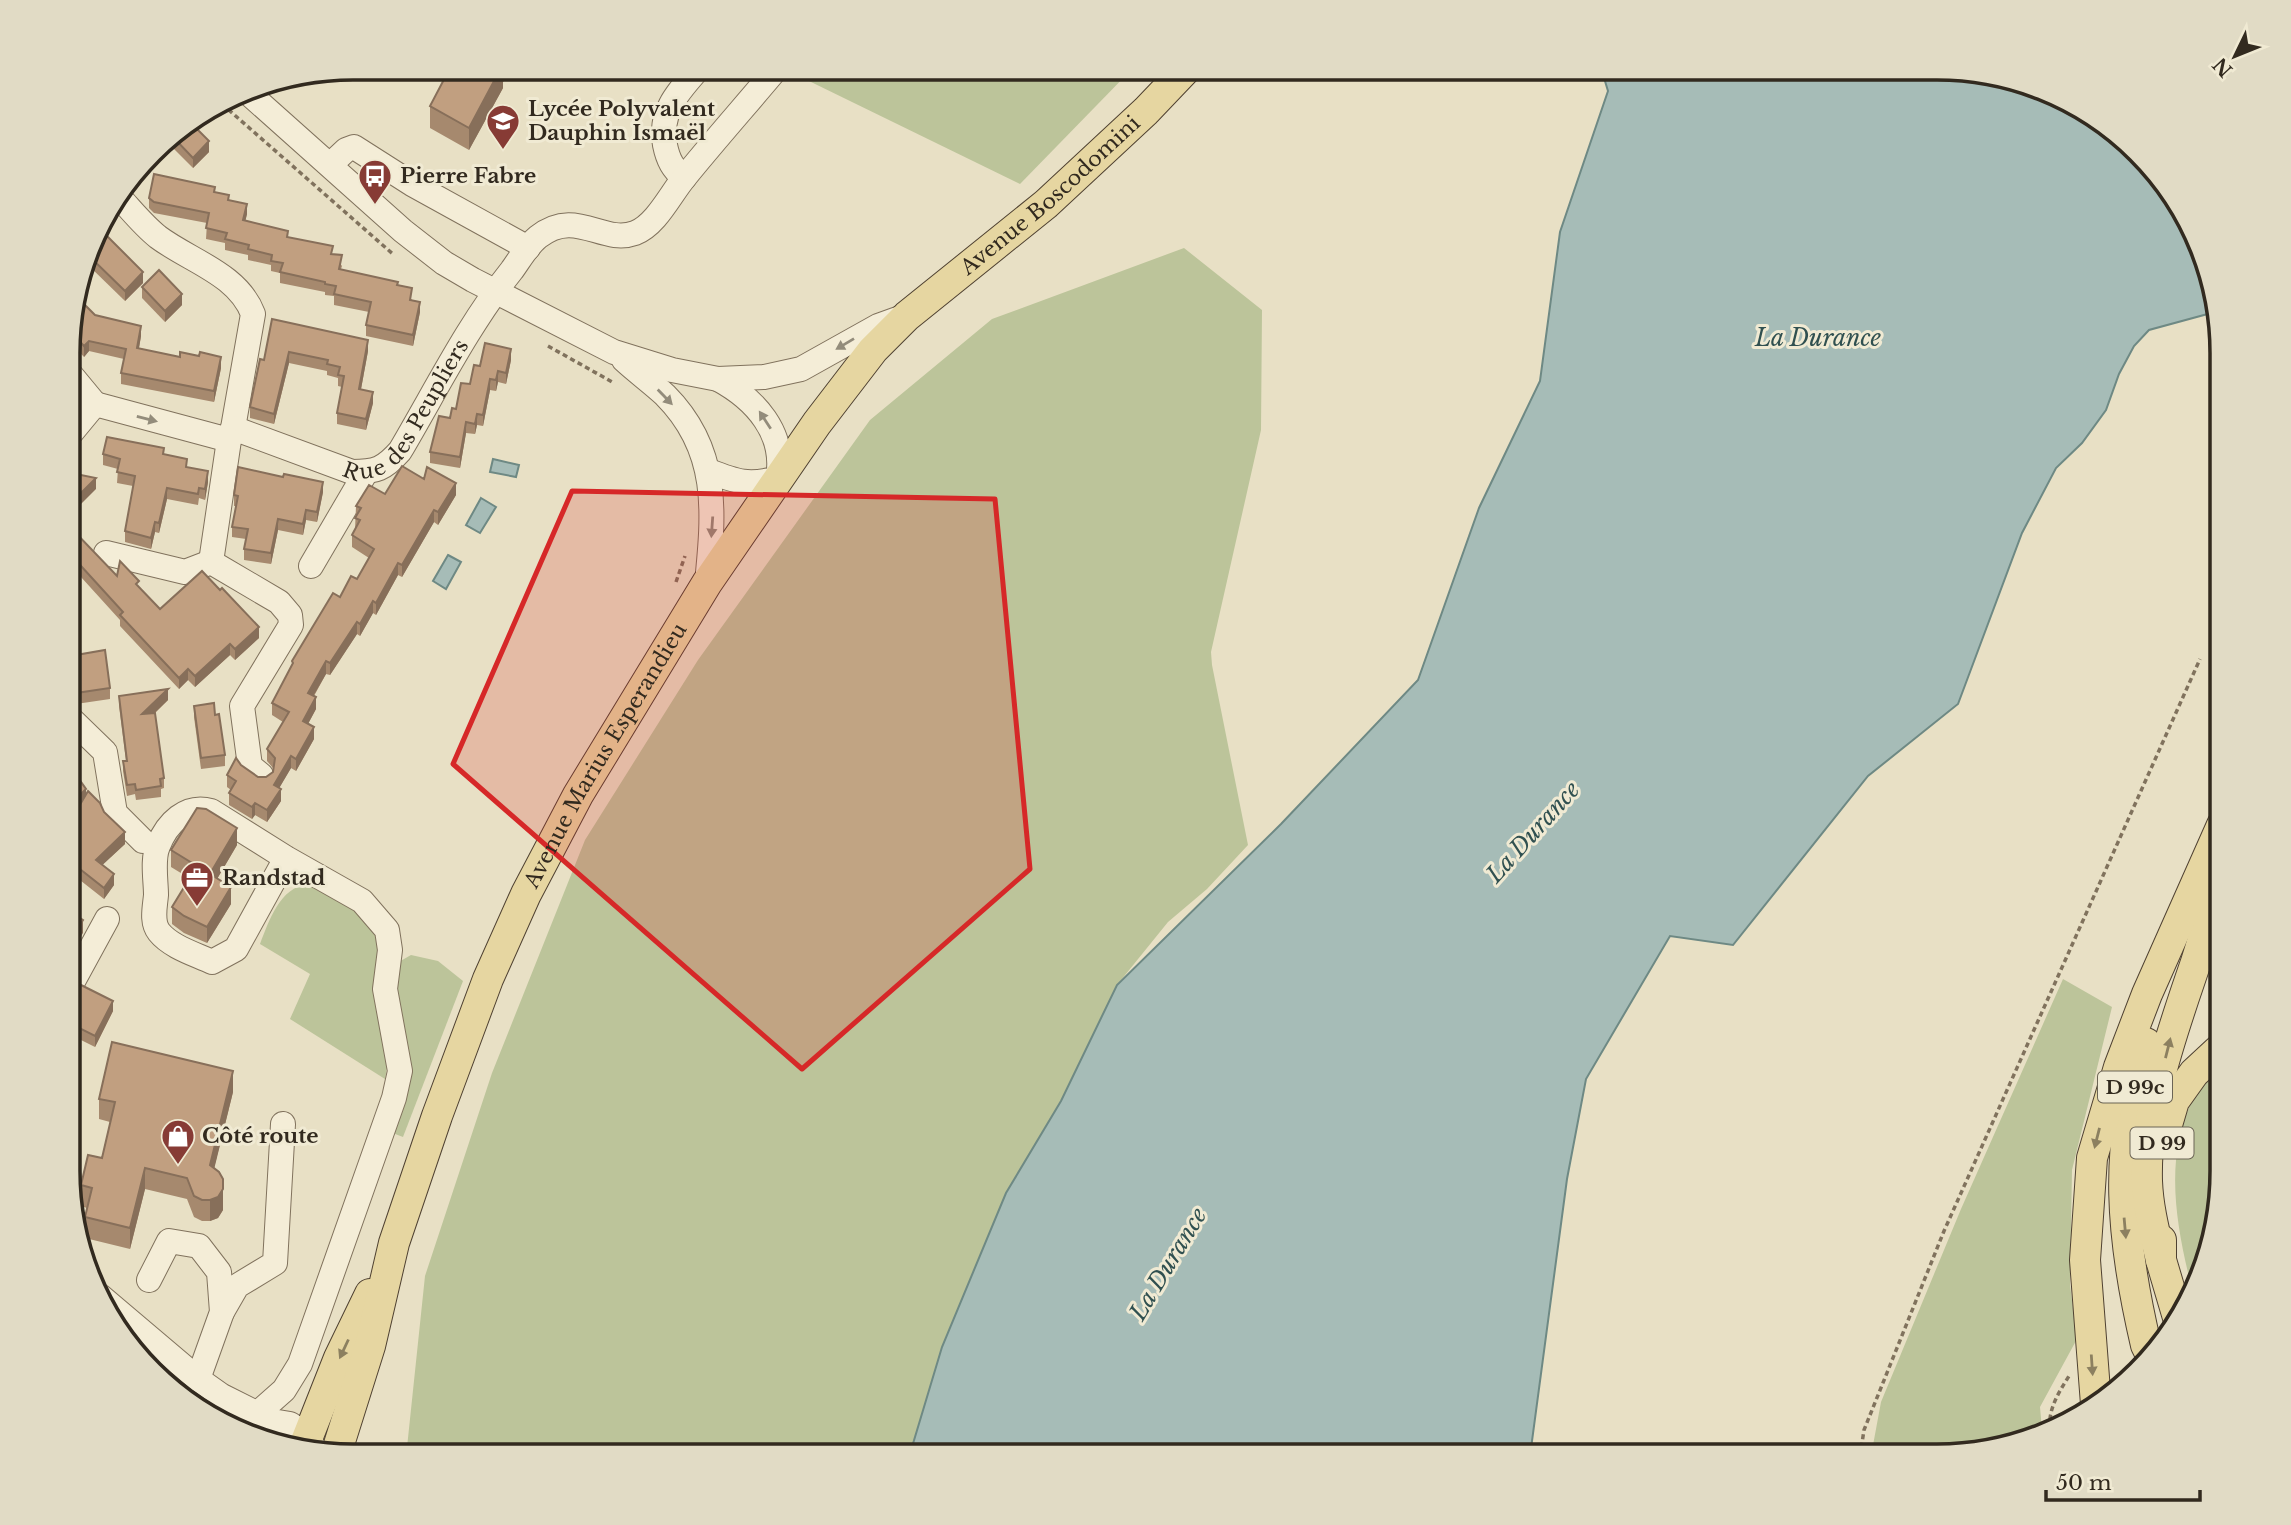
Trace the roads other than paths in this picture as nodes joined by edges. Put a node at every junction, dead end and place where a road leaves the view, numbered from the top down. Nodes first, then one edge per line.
1 (689, 80) edge
2 (767, 80) edge
3 (1176, 80) edge
4 (255, 99) edge
5 (330, 165) junction
6 (684, 178) junction
7 (125, 203) edge
8 (528, 248) junction
9 (495, 292) junction
10 (907, 316) junction
11 (614, 352) junction
12 (718, 379) junction
13 (80, 386) edge
14 (95, 404) junction
15 (80, 422) edge
16 (231, 434) junction
17 (709, 471) junction
18 (366, 472) junction
19 (778, 478) junction
20 (106, 554) dead end
21 (211, 562) junction
22 (311, 566) dead end
23 (707, 583) junction
24 (80, 728) edge
25 (261, 775) edge
26 (143, 841) dead end
27 (2210, 852) edge
28 (286, 858) junction
29 (2210, 865) edge
30 (2210, 911) edge
31 (107, 919) dead end
32 (80, 968) edge
33 (2210, 1058) edge
34 (283, 1124) dead end
35 (394, 1243) junction
36 (2161, 1260) junction
37 (149, 1280) dead end
38 (2175, 1307) edge
39 (222, 1312) junction
40 (120, 1313) edge
41 (2147, 1347) edge
42 (198, 1379) junction
43 (2095, 1394) edge
44 (290, 1434) edge
45 (339, 1444) edge

1 - 6 street
2 - 6 street
3 - 10 main road, Avenue Boscodomini
4 - 5 street
5 - 8 street
5 - 9 street
6 - 8 street, Rue des Peupliers
7 - 16 street
8 - 9 street, Rue des Peupliers
9 - 11 street
9 - 18 street, Rue des Peupliers
10 -> 12 street
10 - 19 main road, Avenue Marius Esperandieu
11 - 12 street
11 -> 17 street
19 -> 12 street
13 - 14 street
14 - 15 street
14 -> 16 street, Rue des Peupliers
16 - 18 street, Rue des Peupliers
16 - 21 street
17 - 19 street
17 -> 23 street
18 - 22 street
19 - 23 main road, Avenue Marius Esperandieu
20 - 21 street
21 - 25 street
23 - 35 main road, Avenue Marius Esperandieu
24 - 26 street
27 -> 43 main road
28 - 28 street
28 - 44 street
29 -> 41 main road, D 99c
36 -> 30 main road, D 99c
31 - 32 street
33 - 36 main road, D 99
34 - 39 street
35 -> 44 main road, Avenue Marius Esperandieu
35 - 45 main road, Avenue Marius Esperandieu
36 - 38 main road
37 - 39 street
39 - 42 street
40 - 42 street
42 - 44 street

